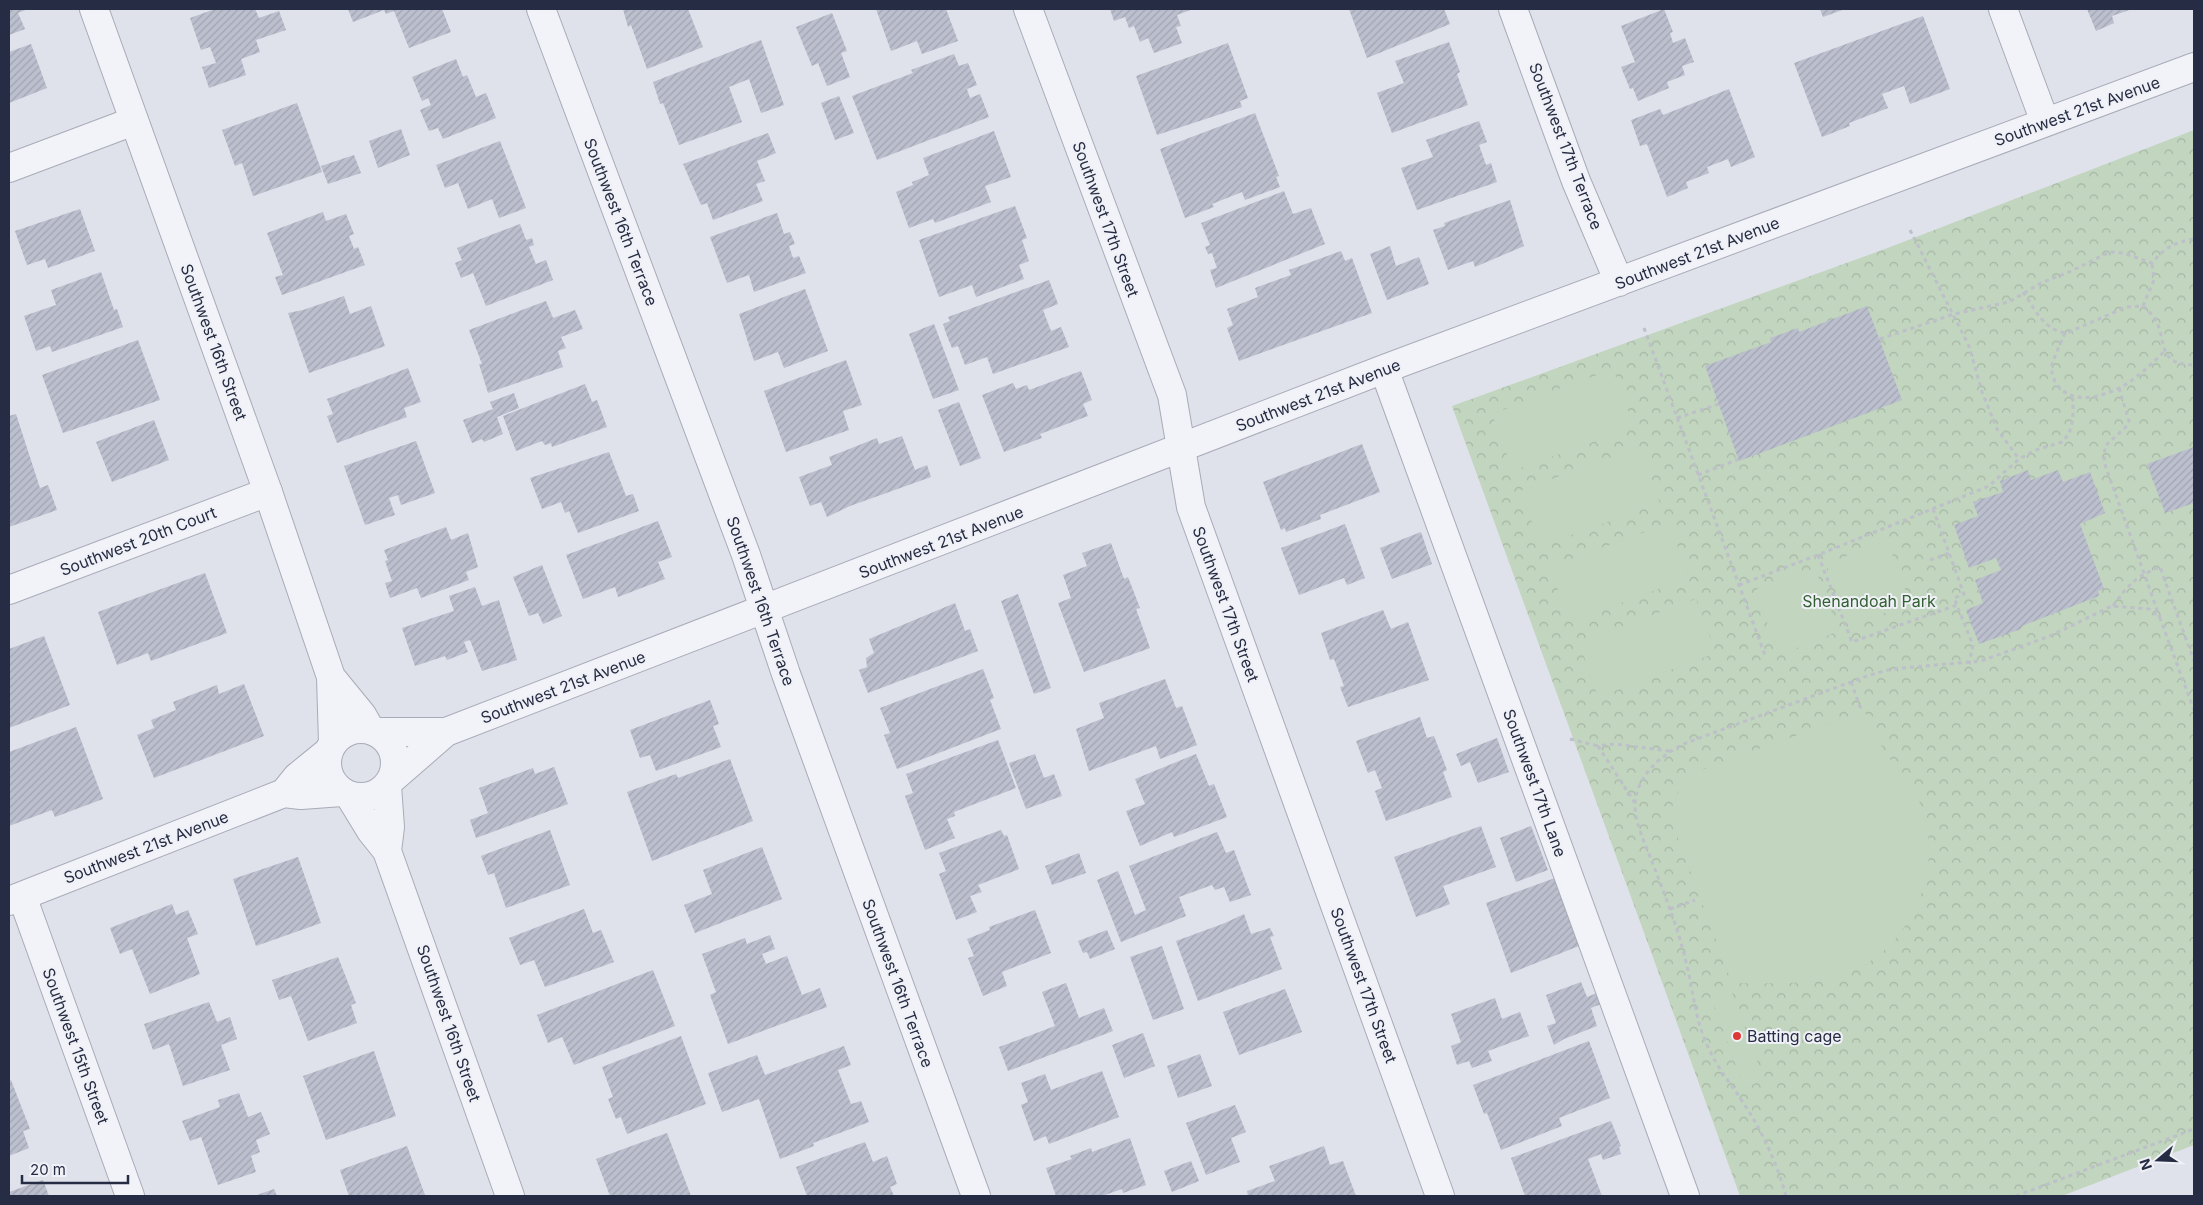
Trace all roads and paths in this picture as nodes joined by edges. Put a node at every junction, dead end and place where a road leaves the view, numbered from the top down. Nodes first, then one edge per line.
1 (94, 9) edge
2 (541, 9) edge
3 (1028, 9) edge
4 (1513, 9) edge
5 (2003, 9) edge
6 (2194, 67) edge
7 (134, 121) junction
8 (2045, 122) junction
9 (9, 168) edge
10 (1910, 230) dead end
11 (2194, 239) edge
12 (2152, 263) junction
13 (1619, 282) junction
14 (2023, 292) junction
15 (2143, 306) junction
16 (1954, 314) junction
17 (1644, 328) dead end
18 (2065, 332) junction
19 (1880, 340) dead end
20 (2164, 352) junction
21 (2194, 365) edge
22 (1384, 370) junction
23 (2119, 388) junction
24 (2073, 398) junction
25 (1719, 404) dead end
26 (1677, 418) junction
27 (1181, 448) junction
28 (1739, 459) dead end
29 (2019, 459) junction
30 (1698, 475) junction
31 (268, 492) junction
32 (1933, 510) junction
33 (1949, 553) junction
34 (1818, 555) junction
35 (1930, 560) dead end
36 (2143, 573) junction
37 (1739, 585) junction
38 (9, 590) edge
39 (1957, 605) junction
40 (2112, 606) junction
41 (765, 610) junction
42 (2160, 618) junction
43 (1766, 658) dead end
44 (2194, 661) edge
45 (1969, 664) junction
46 (331, 676) junction
47 (1851, 682) junction
48 (2194, 710) edge
49 (1862, 712) dead end
50 (374, 731) junction
51 (446, 732) junction
52 (1570, 739) dead end
53 (1598, 746) junction
54 (331, 747) junction
55 (1670, 751) junction
56 (389, 782) junction
57 (284, 793) junction
58 (345, 793) junction
59 (1635, 804) junction
60 (388, 850) junction
61 (16, 898) edge
62 (1695, 900) dead end
63 (1670, 909) junction
64 (2194, 1129) edge
65 (130, 1196) edge
66 (510, 1196) edge
67 (976, 1196) edge
68 (1440, 1196) edge
69 (1685, 1196) edge
70 (1786, 1196) edge
71 (2016, 1196) edge

1 - 7 street, Southwest 16th Street
2 - 41 street, Southwest 16th Terrace
3 - 27 street, Southwest 17th Street
4 - 13 street, Southwest 17th Terrace
5 - 8 street
6 - 8 street, Southwest 21st Avenue
7 - 9 street
7 - 31 street, Southwest 16th Street
8 - 13 street, Southwest 21st Avenue
10 - 16 path
11 - 12 path
12 - 14 path
12 - 15 path
13 - 22 street, Southwest 21st Avenue
14 - 16 path
14 - 18 path
15 - 18 path
15 - 20 path
16 - 19 path
16 - 29 path
17 - 26 path
18 - 24 path
20 - 21 path
20 - 23 path
22 - 27 street, Southwest 21st Avenue
22 - 69 street, Southwest 17th Lane
23 - 24 path
23 - 36 path
24 - 29 path
25 - 26 path
26 - 30 path
27 - 41 street, Southwest 21st Avenue
27 - 68 street, Southwest 17th Street
28 - 30 path
29 - 32 path
30 - 37 path
31 - 38 street, Southwest 20th Court
31 - 46 street, Southwest 16th Street
32 - 33 path
32 - 34 path
33 - 35 path
33 - 39 path
34 - 37 path
34 - 39 path
36 - 40 path
36 - 42 path
36 - 44 path
37 - 43 path
39 - 45 path
40 - 42 path
40 - 45 path
41 - 51 street, Southwest 21st Avenue
41 - 67 street, Southwest 16th Terrace
42 - 48 path
45 - 47 path
46 - 50 street, Southwest 16th Street
46 - 54 street, Southwest 16th Street
47 - 49 path
47 - 55 path
50 - 51 street, Southwest 21st Avenue
50 - 54 street
50 - 56 street
51 - 56 street, Southwest 21st Avenue
52 - 53 path
53 - 55 path
53 - 59 path
54 - 57 street, Southwest 21st Avenue
54 - 58 street
55 - 59 path
56 - 58 street
56 - 60 street, Southwest 16th Street
57 - 58 street, Southwest 21st Avenue
57 - 61 street, Southwest 21st Avenue
58 - 60 street, Southwest 16th Street
59 - 63 path
60 - 66 street, Southwest 16th Street
61 - 65 street, Southwest 15th Street
62 - 63 path
63 - 70 path
64 - 71 path

